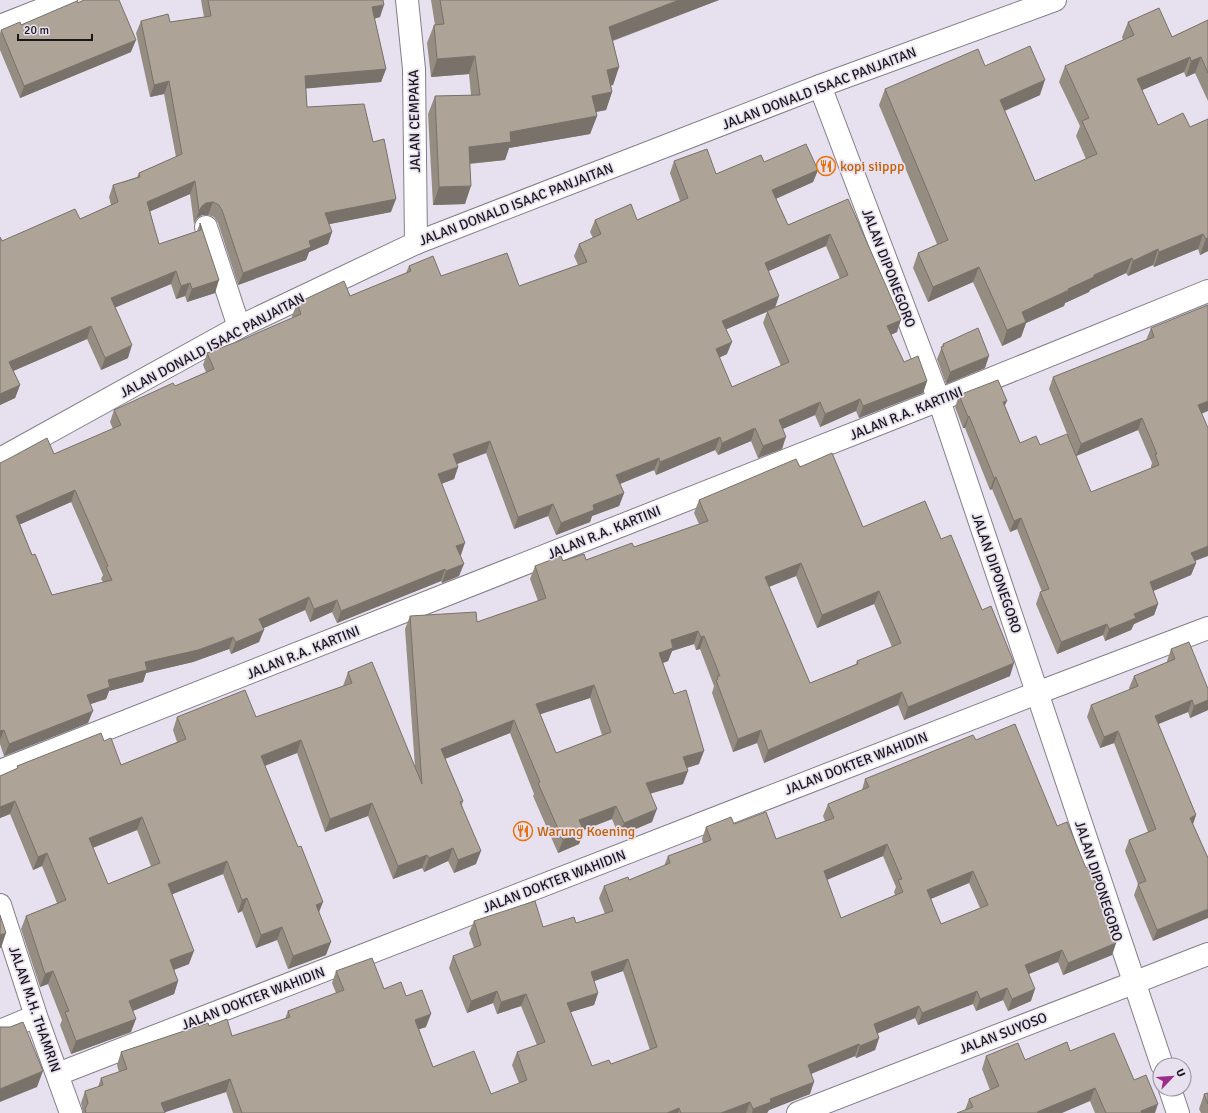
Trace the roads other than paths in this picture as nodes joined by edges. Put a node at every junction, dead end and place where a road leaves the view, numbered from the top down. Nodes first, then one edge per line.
1 (66, 0) edge
2 (407, 0) edge
3 (1056, 0) edge
4 (0, 26) edge
5 (820, 86) junction
6 (206, 227) dead end
7 (416, 243) junction
8 (1208, 291) edge
9 (239, 327) junction
10 (939, 400) junction
11 (0, 459) edge
12 (1208, 628) edge
13 (1037, 693) junction
14 (0, 772) edge
15 (0, 905) edge
16 (1208, 954) edge
17 (1133, 982) junction
18 (36, 1016) junction
19 (0, 1031) edge
20 (1159, 1057) edge
21 (58, 1074) junction
22 (1173, 1097) edge
23 (71, 1113) edge
24 (798, 1113) edge
25 (1178, 1113) edge

1 - 4 street
2 - 7 street, JALAN CEMPAKA
3 - 5 street, JALAN DONALD ISAAC PANJAITAN
5 - 7 street, JALAN DONALD ISAAC PANJAITAN
5 - 10 street, JALAN DIPONEGORO
6 - 9 street
7 - 9 street, JALAN DONALD ISAAC PANJAITAN
8 - 10 street, JALAN R.A. KARTINI
9 - 11 street, JALAN DONALD ISAAC PANJAITAN
10 - 13 street, JALAN DIPONEGORO
10 - 14 street, JALAN R.A. KARTINI
12 - 13 street, JALAN DOKTER WAHIDIN
13 - 17 street, JALAN DIPONEGORO
13 - 21 street, JALAN DOKTER WAHIDIN
15 - 18 street, JALAN M.H. THAMRIN
16 - 17 street, JALAN SUYOSO
17 - 20 street, JALAN DIPONEGORO
17 - 24 street, JALAN SUYOSO
18 - 19 street
18 - 21 street, JALAN M.H. THAMRIN
21 - 23 street, JALAN M.H. THAMRIN
22 - 25 street

